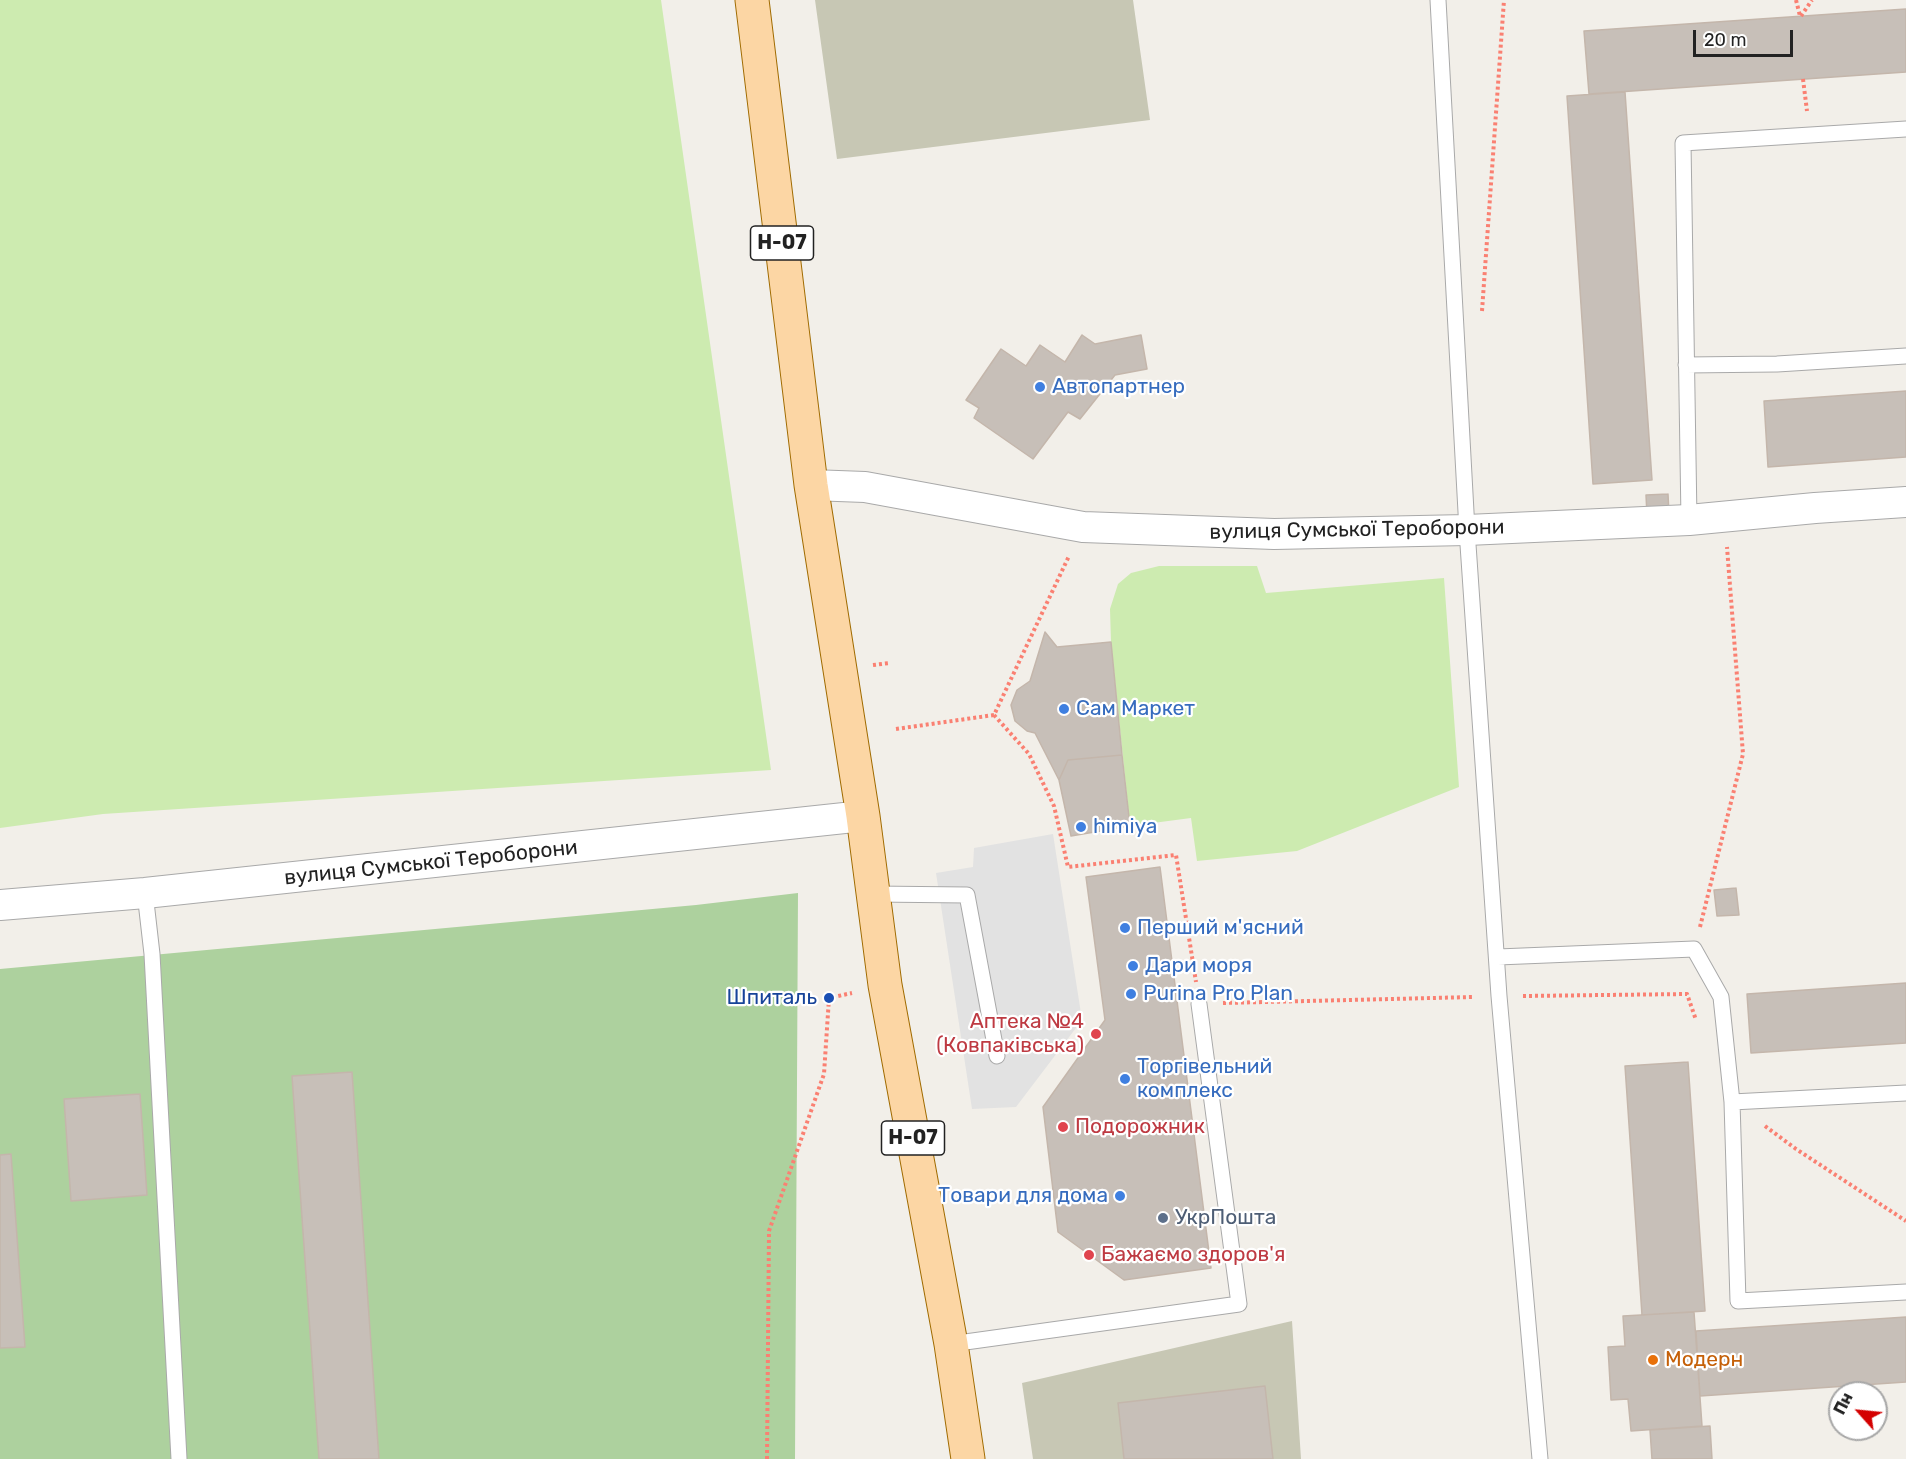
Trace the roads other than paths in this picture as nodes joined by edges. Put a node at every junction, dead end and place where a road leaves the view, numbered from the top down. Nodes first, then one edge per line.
1 (752, 0) edge
2 (1438, 0) edge
3 (1906, 129) edge
4 (1906, 356) edge
5 (1686, 365) junction
6 (811, 485) junction
7 (1906, 502) edge
8 (1689, 520) junction
9 (1467, 530) junction
10 (863, 816) junction
11 (145, 893) junction
12 (873, 894) junction
13 (0, 905) edge
14 (1498, 957) junction
15 (1199, 1004) road end
16 (997, 1056) dead end
17 (1906, 1093) edge
18 (1732, 1102) junction
19 (1906, 1292) edge
20 (951, 1344) junction
21 (179, 1459) edge
22 (968, 1459) edge
23 (1540, 1459) edge

1 - 6 main road, Н-07
2 - 9 lane
3 - 5 lane
4 - 5 lane
5 - 8 lane
6 - 9 street, вулиця Сумської Тероборони
6 - 10 main road, Н-07
7 - 8 street, вулиця Сумської Тероборони
8 - 9 street, вулиця Сумської Тероборони
9 - 14 lane
10 - 11 street, вулиця Сумської Тероборони
10 - 12 main road, Н-07
11 - 13 street, вулиця Сумської Тероборони
11 - 21 lane
12 - 16 lane
12 - 20 main road, Н-07
14 - 18 lane
14 - 23 lane
15 - 20 lane
17 - 18 lane
18 - 19 lane
20 - 22 main road, Н-07

